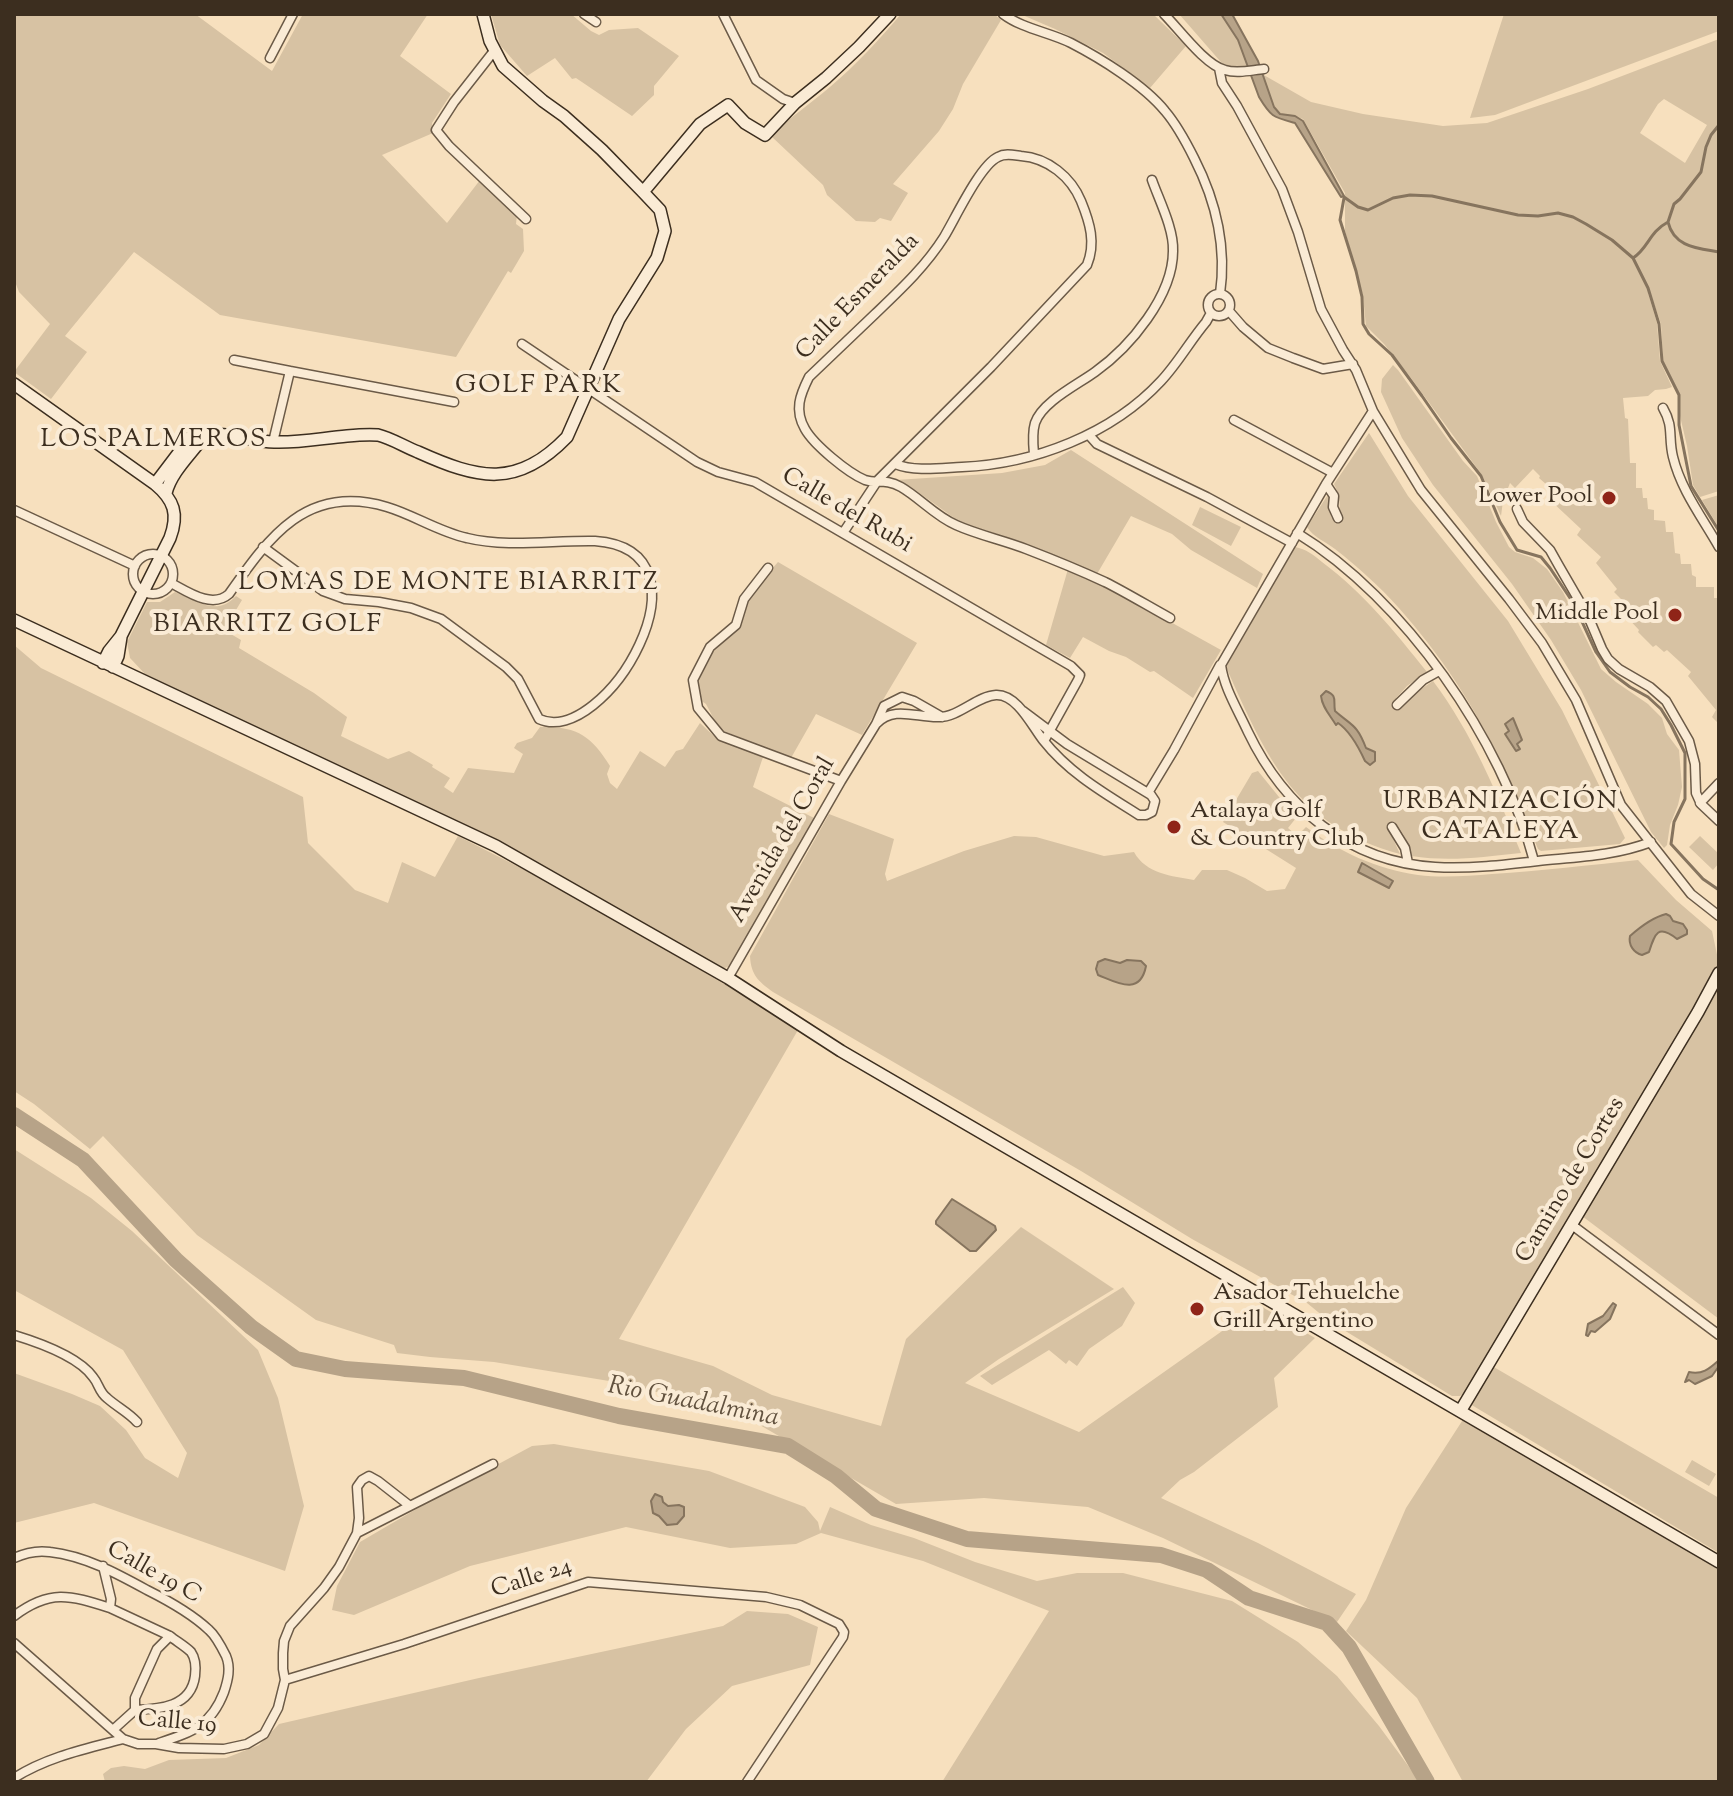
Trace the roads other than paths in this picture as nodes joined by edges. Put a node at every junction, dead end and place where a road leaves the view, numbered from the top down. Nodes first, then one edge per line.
1 (293, 14) edge
2 (483, 14) edge
3 (584, 14) edge
4 (723, 14) edge
5 (890, 14) edge
6 (1003, 14) edge
7 (1164, 14) edge
8 (596, 22) dead end
9 (494, 51) junction
10 (270, 58) dead end
11 (1219, 68) junction
12 (1264, 69) dead end
13 (795, 103) junction
14 (1152, 180) dead end
15 (643, 192) junction
16 (526, 219) dead end
17 (1220, 294) junction
18 (1229, 311) junction
19 (1211, 313) junction
20 (522, 344) dead end
21 (234, 360) dead end
22 (1353, 364) junction
23 (290, 371) junction
24 (14, 384) edge
25 (589, 390) junction
26 (454, 402) dead end
27 (1663, 408) dead end
28 (1373, 411) junction
29 (1234, 420) dead end
30 (1089, 435) junction
31 (202, 436) junction
32 (273, 442) junction
33 (1034, 454) junction
34 (895, 464) junction
35 (1333, 473) junction
36 (878, 480) junction
37 (155, 484) junction
38 (1326, 484) junction
39 (166, 493) junction
40 (1517, 509) dead end
41 (14, 510) edge
42 (1338, 518) dead end
43 (843, 533) junction
44 (1297, 533) junction
45 (1292, 543) junction
46 (263, 547) junction
47 (1719, 547) edge
48 (162, 556) junction
49 (135, 566) junction
50 (768, 568) dead end
51 (171, 583) junction
52 (141, 598) junction
53 (1170, 618) dead end
54 (14, 620) edge
55 (108, 665) junction
56 (1221, 665) junction
57 (1439, 671) junction
58 (1397, 705) dead end
59 (1023, 711) junction
60 (943, 718) junction
61 (876, 724) junction
62 (1050, 731) junction
63 (1044, 741) junction
64 (841, 781) junction
65 (1719, 783) edge
66 (1148, 793) junction
67 (1700, 803) junction
68 (1719, 821) edge
69 (1392, 827) dead end
70 (1651, 842) junction
71 (1534, 861) junction
72 (1408, 863) junction
73 (1719, 916) edge
74 (1719, 973) edge
75 (728, 978) junction
76 (1572, 1225) junction
77 (14, 1335) edge
78 (1719, 1335) edge
79 (1461, 1410) junction
80 (137, 1422) dead end
81 (493, 1464) dead end
82 (410, 1506) junction
83 (357, 1533) junction
84 (14, 1558) edge
85 (1719, 1562) edge
86 (103, 1566) junction
87 (110, 1608) junction
88 (14, 1616) edge
89 (151, 1627) junction
90 (170, 1636) junction
91 (14, 1643) edge
92 (157, 1649) junction
93 (285, 1680) junction
94 (135, 1710) junction
95 (114, 1729) junction
96 (123, 1739) junction
97 (156, 1744) junction
98 (14, 1778) edge
99 (747, 1782) edge

1 - 10 street
2 - 9 street
3 - 8 street
4 - 13 street
5 - 13 street
6 - 17 street
7 - 11 street
9 - 15 street
9 - 16 street
11 - 12 street
11 - 22 street
13 - 15 street
14 - 33 street
15 - 25 street
17 - 18 street
17 - 19 street
18 - 19 street
18 - 22 street
19 - 30 street
20 - 25 street, Calle del Rubi
21 - 23 street
22 - 28 street
23 - 26 street
23 - 32 street
24 - 37 street
25 - 32 street
25 - 43 street, Calle del Rubi
27 - 47 street
28 - 35 street
28 - 70 street
29 - 35 street
30 - 33 street
30 - 45 street
31 - 32 street
31 - 37 street
31 - 39 street
33 - 34 street
34 - 36 street, Calle Esmeralda
34 - 36 street, Calle Esmeralda
35 - 38 street
36 - 43 street, Calle Esmeralda
36 - 53 street
37 - 39 street
38 - 42 street
38 - 44 street
39 - 48 street
40 - 67 street
41 - 49 street
43 - 62 street, Calle del Rubi
44 - 45 street
44 - 57 street
45 - 56 street
46 - 46 street
46 - 51 street
48 - 49 street
48 - 51 street
48 - 52 street
49 - 52 street
50 - 64 street
51 - 52 street
52 - 55 street
54 - 55 street
55 - 75 street
56 - 66 street
56 - 72 street
57 - 58 street
57 - 71 street
59 - 60 street
59 - 62 street
59 - 63 street
60 - 61 street
60 - 61 street, Avenida del Coral
61 - 64 street, Avenida del Coral
62 - 63 street
62 - 66 street
63 - 66 street
64 - 75 street, Avenida del Coral
65 - 67 street
67 - 68 street
69 - 72 street
70 - 71 street
70 - 73 street
71 - 72 street
74 - 76 street, Camino de Cortes
75 - 79 street
76 - 78 street
76 - 79 street, Camino de Cortes
77 - 80 street
79 - 85 street
81 - 82 street
82 - 83 street
82 - 83 street
83 - 93 street, Calle 19
84 - 86 street, Calle 19 C
86 - 87 street
86 - 97 street, Calle 19 C
87 - 88 street
87 - 89 street
89 - 90 street
89 - 92 street
90 - 92 street
90 - 94 street
91 - 95 street, Calle 19
92 - 94 street
93 - 97 street, Calle 19
93 - 99 street, Calle 24
94 - 95 street
95 - 96 street, Calle 19
96 - 97 street, Calle 19
96 - 98 street

